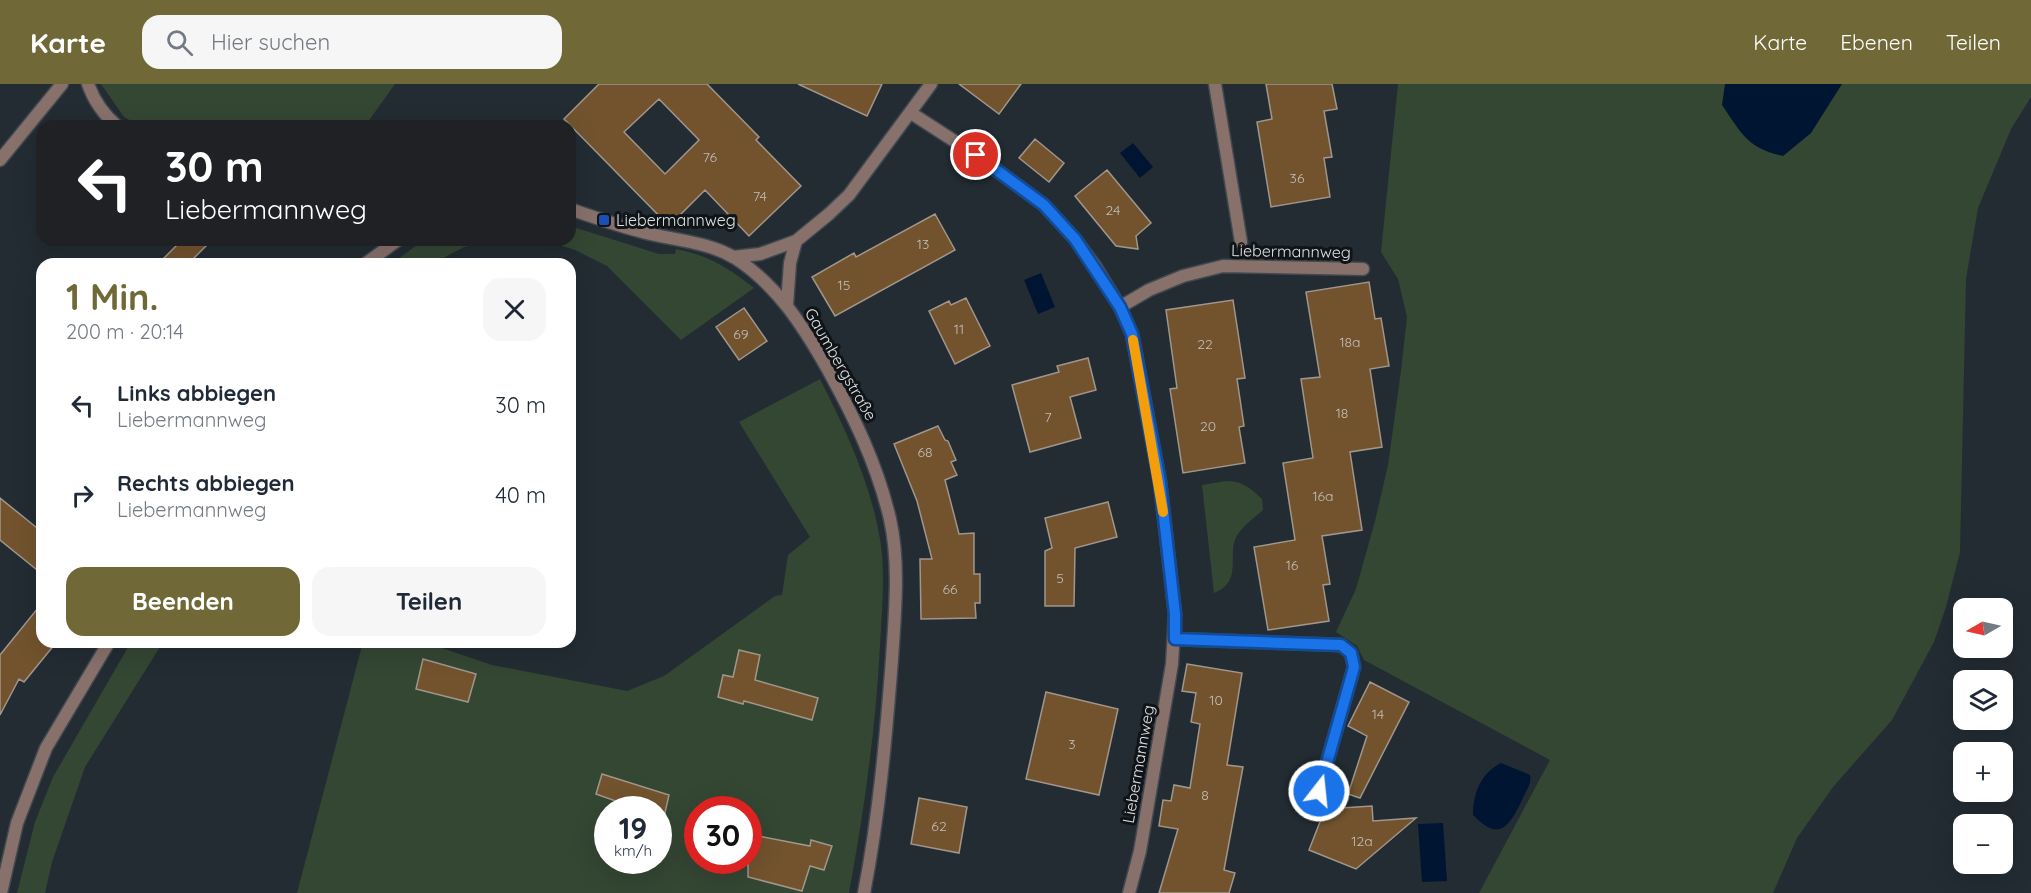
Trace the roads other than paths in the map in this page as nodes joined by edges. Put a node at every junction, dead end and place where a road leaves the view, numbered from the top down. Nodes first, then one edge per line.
1 (62, 84) edge
2 (88, 84) edge
3 (931, 84) edge
4 (1215, 84) edge
5 (911, 113) junction
6 (110, 120) edge
7 (0, 160) edge
8 (576, 211) edge
9 (796, 241) junction
10 (1241, 242) dead end
11 (390, 246) edge
12 (733, 257) junction
13 (372, 258) edge
14 (1363, 269) dead end
15 (787, 304) junction
16 (1120, 307) junction
17 (1175, 639) junction
18 (105, 648) edge
19 (1314, 808) dead end
20 (1, 893) edge
21 (864, 893) edge
22 (1129, 893) edge

1 - 7 street
2 - 6 street
3 - 5 street
4 - 10 street, Liebermannweg
5 - 9 street
5 - 16 street, Liebermannweg
8 - 12 street, Gaumbergstraße
9 - 12 street
9 - 15 street
11 - 13 street
12 - 15 street, Gaumbergstraße
14 - 16 street, Liebermannweg
15 - 21 street, Gaumbergstraße
16 - 17 street, Liebermannweg
17 - 19 street
17 - 22 street, Liebermannweg
18 - 20 street

